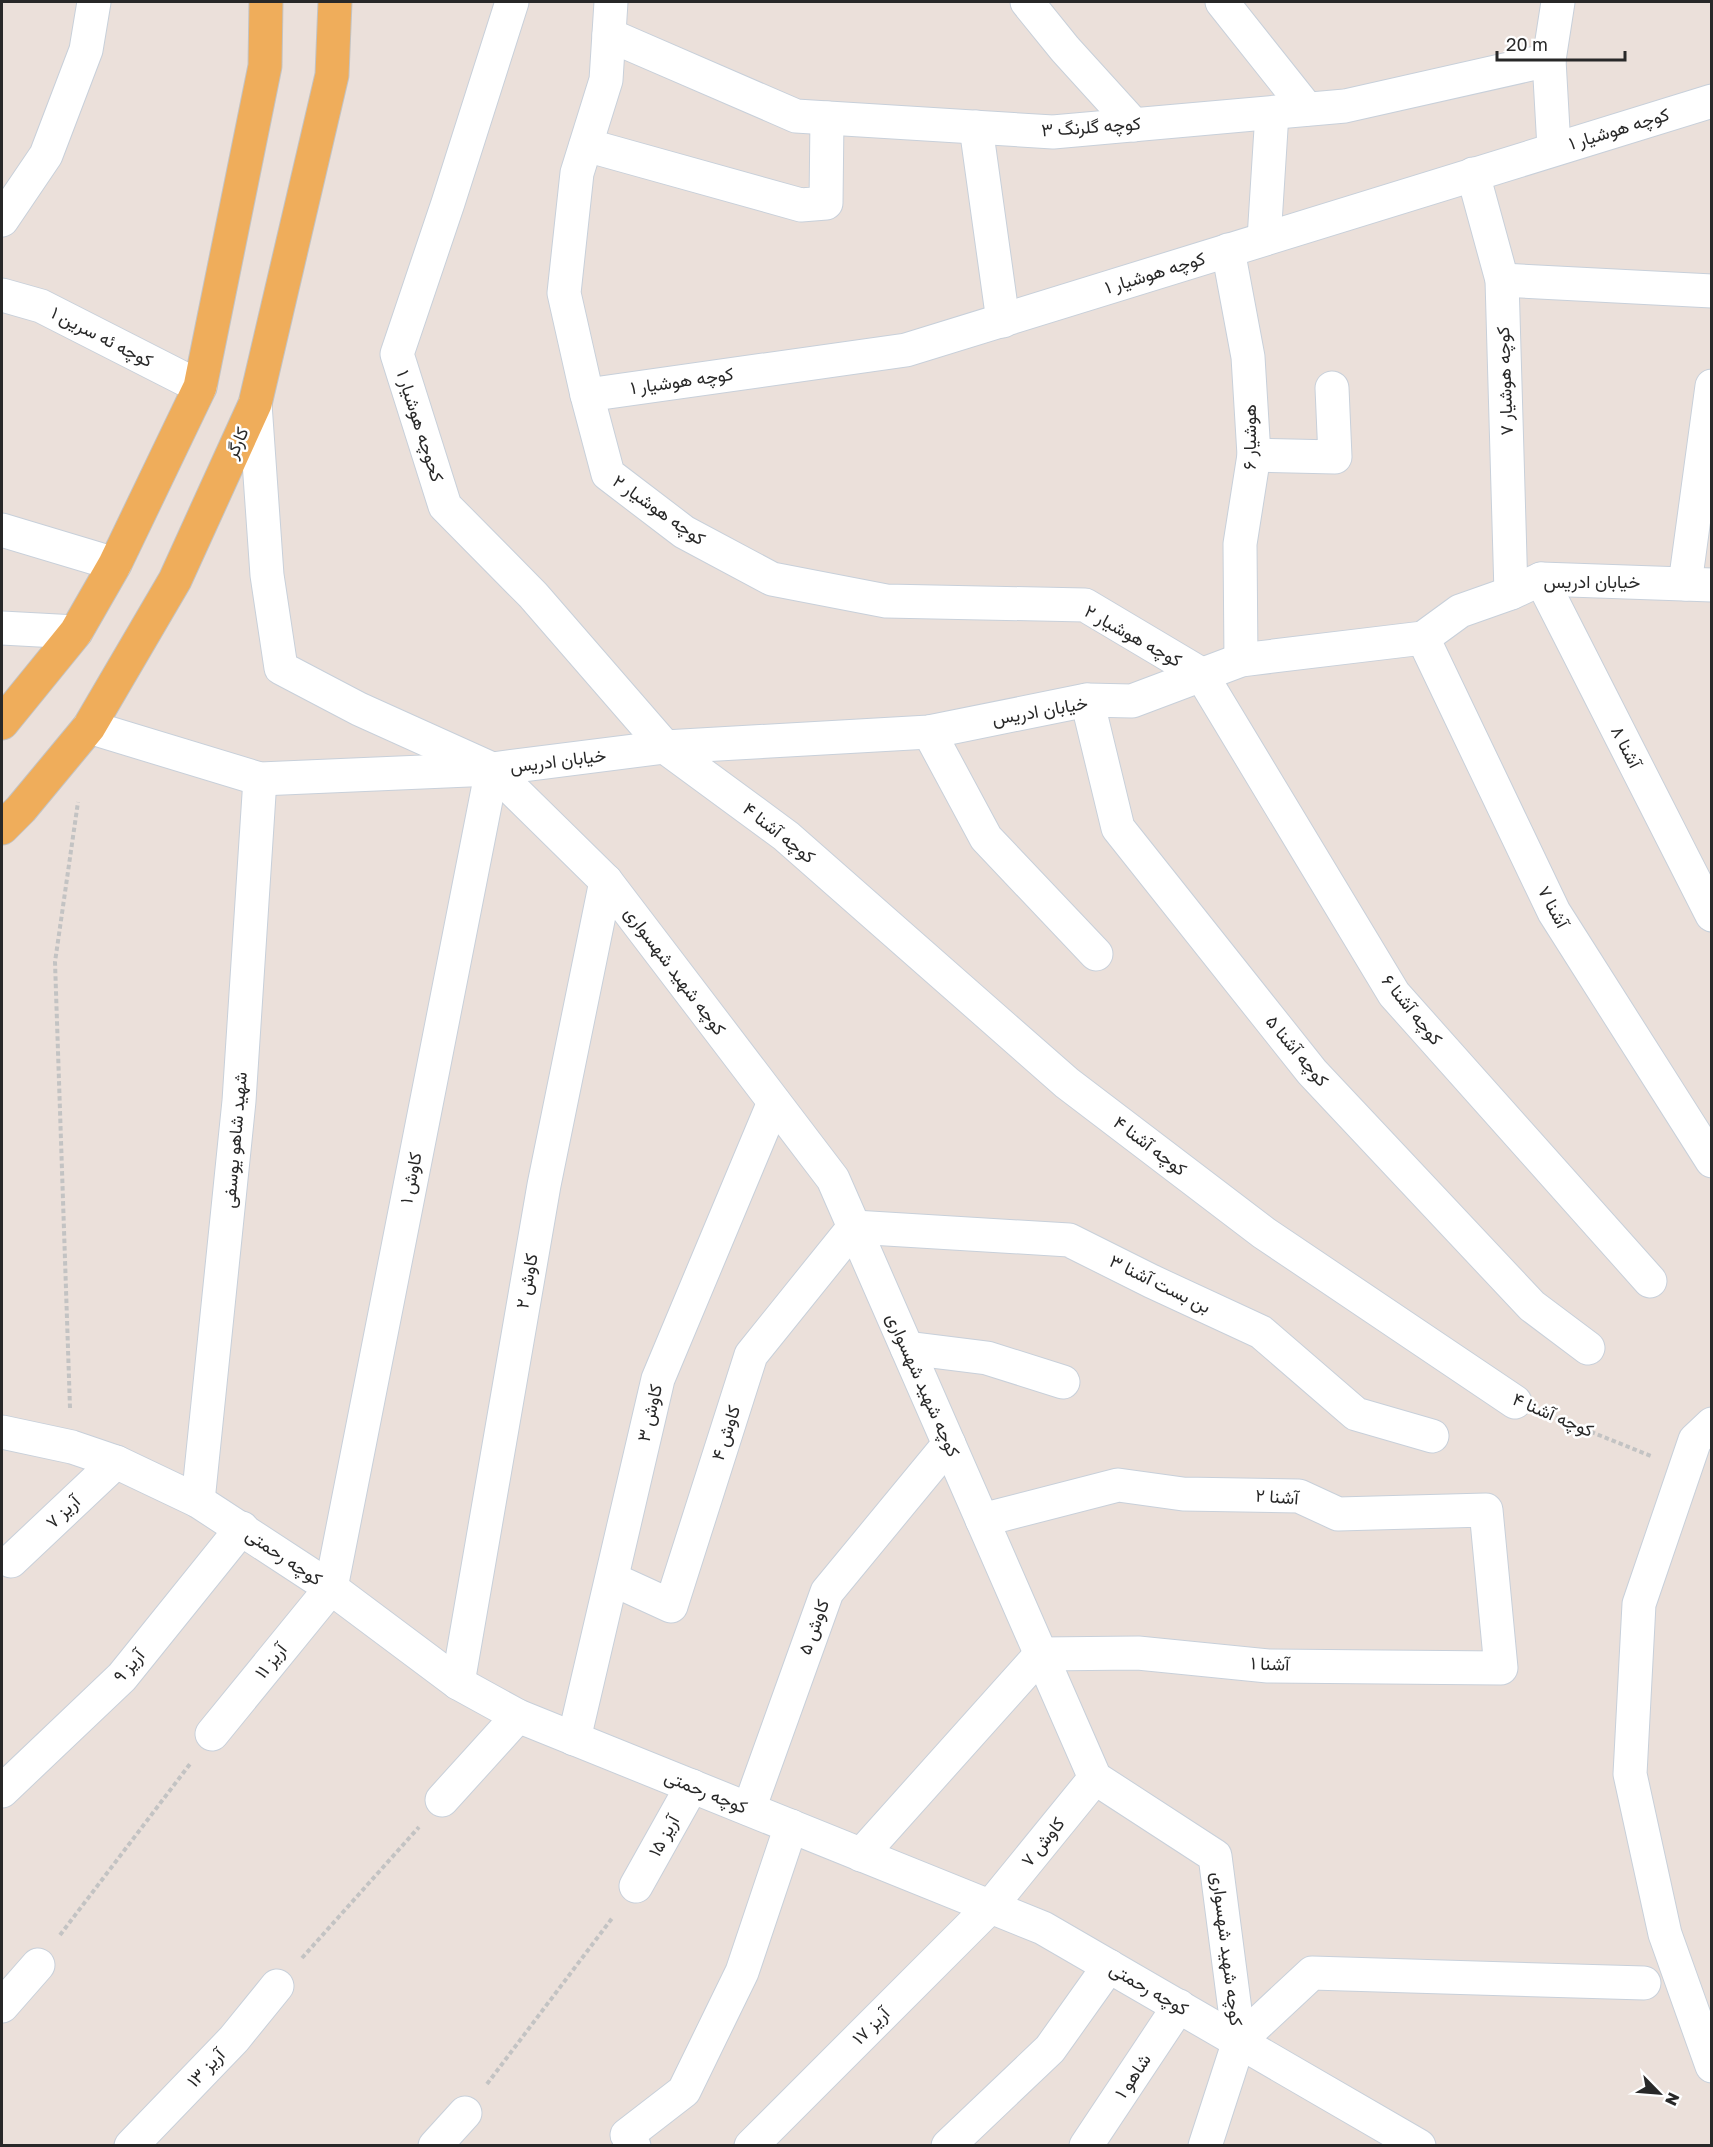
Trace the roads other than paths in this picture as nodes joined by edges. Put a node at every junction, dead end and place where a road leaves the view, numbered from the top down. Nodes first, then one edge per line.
1 (94, 2) edge
2 (266, 2) edge
3 (335, 2) edge
4 (512, 2) edge
5 (611, 2) edge
6 (1027, 2) edge
7 (1222, 2) edge
8 (1558, 2) edge
9 (609, 34) junction
10 (1549, 60) junction
11 (1712, 101) edge
12 (1307, 109) junction
13 (1272, 112) junction
14 (827, 118) junction
15 (1134, 125) junction
16 (976, 127) junction
17 (586, 146) junction
18 (1554, 148) junction
19 (1473, 174) junction
20 (2, 220) edge
21 (1264, 239) junction
22 (1228, 250) junction
23 (1502, 280) junction
24 (1712, 291) edge
25 (2, 295) edge
26 (1003, 321) junction
27 (1712, 386) edge
28 (200, 387) junction
29 (1332, 387) dead end
30 (587, 395) junction
31 (255, 404) junction
32 (1254, 455) junction
33 (2, 530) edge
34 (115, 564) junction
35 (1541, 579) junction
36 (1698, 585) edge
37 (1510, 593) junction
38 (2, 628) edge
39 (76, 632) junction
40 (1423, 638) junction
41 (1241, 660) junction
42 (1202, 674) junction
43 (1087, 700) junction
44 (2, 723) edge
45 (89, 727) junction
46 (929, 732) junction
47 (665, 747) junction
48 (492, 769) junction
49 (260, 779) junction
50 (2, 828) edge
51 (606, 881) junction
52 (1712, 915) edge
53 (1096, 954) dead end
54 (774, 1102) junction
55 (1712, 1161) edge
56 (854, 1227) junction
57 (1650, 1281) dead end
58 (907, 1348) junction
59 (1588, 1348) dead end
60 (1063, 1382) dead end
61 (1515, 1402) road end
62 (1712, 1424) edge
63 (2, 1432) edge
64 (1432, 1436) dead end
65 (949, 1444) junction
66 (116, 1462) junction
67 (198, 1501) junction
68 (982, 1521) junction
69 (242, 1528) junction
70 (11, 1562) dead end
71 (612, 1579) junction
72 (331, 1588) junction
73 (1041, 1654) junction
74 (1501, 1668) joint
75 (458, 1683) junction
76 (518, 1716) junction
77 (212, 1734) road end
78 (574, 1739) junction
79 (1095, 1778) junction
80 (692, 1786) junction
81 (2, 1791) edge
82 (442, 1800) road end
83 (749, 1809) junction
84 (791, 1826) junction
85 (861, 1855) junction
86 (636, 1886) road end
87 (990, 1907) junction
88 (38, 1965) road end
89 (1109, 1966) junction
90 (1644, 1983) dead end
91 (278, 1986) road end
92 (2, 2006) edge
93 (1179, 2006) junction
94 (1239, 2041) junction
95 (1712, 2066) edge
96 (465, 2113) road end
97 (131, 2145) edge
98 (435, 2145) edge
99 (634, 2145) edge
100 (751, 2145) edge
101 (948, 2145) edge
102 (1086, 2145) edge
103 (1205, 2145) edge
104 (1419, 2145) edge

1 - 20 street
2 - 28 main road
3 - 31 main road, کارگر
4 - 47 street, کحوچه هوشیار ۱
5 - 9 street, کوچه هوشیار ۲
6 - 15 street
7 - 12 street
8 - 10 street
9 - 14 street, کوچه گلرنگ ۳
9 - 17 street, کوچه هوشیار ۲
10 - 12 street, کوچه گلرنگ ۳
10 - 18 street
11 - 18 street, کوچه هوشیار ۱
12 - 13 street, کوچه گلرنگ ۳
13 - 15 street, کوچه گلرنگ ۳
13 - 21 street
14 - 16 street, کوچه گلرنگ ۳
14 - 17 street
15 - 16 street, کوچه گلرنگ ۳
16 - 26 street
17 - 30 street, کوچه هوشیار ۲
18 - 19 street, کوچه هوشیار ۱
19 - 21 street, کوچه هوشیار ۱
19 - 23 street, کوچه هوشیار ۷
21 - 22 street, کوچه هوشیار ۱
22 - 26 street, کوچه هوشیار ۱
22 - 32 street, هوشیار ۶
23 - 24 street
23 - 37 street, کوچه هوشیار ۷
25 - 28 street, کوچه ئه سرین ۱
26 - 30 street, کوچه هوشیار ۱
27 - 36 street
28 - 34 main road
29 - 32 street
30 - 42 street, کوچه هوشیار ۲
31 - 45 main road, کارگر
31 - 48 street
32 - 41 street, هوشیار ۶
33 - 34 street
34 - 39 main road
35 - 36 street, خیابان ادریس
35 - 37 street, خیابان ادریس
35 - 52 street, آشنا ۸
37 - 40 street, خیابان ادریس
38 - 39 street
39 - 44 main road
40 - 41 street, خیابان ادریس
40 - 55 street, آشنا ۷
41 - 42 street, خیابان ادریس
42 - 43 street, خیابان ادریس
42 - 57 street, کوچه آشنا ۶
43 - 46 street, خیابان ادریس
43 - 59 street, کوچه آشنا ۵
45 - 49 street, خیابان ادریس
45 - 50 main road, کارگر
46 - 47 street, خیابان ادریس
46 - 53 street
47 - 48 street, خیابان ادریس
47 - 61 street, کوچه آشنا ۴
48 - 49 street, خیابان ادریس
48 - 51 street, کوچه شهید شهسواری
48 - 72 street, کاوش ۱
49 - 67 street, شهید شاهو یوسفی
51 - 54 street, کوچه شهید شهسواری
51 - 75 street, کاوش ۲
54 - 56 street, کوچه شهید شهسواری
54 - 71 street, کاوش ۳
56 - 58 street, کوچه شهید شهسواری
56 - 64 street, بن بست آشنا ۳
56 - 71 street, کاوش ۴
58 - 60 street
58 - 65 street, کوچه شهید شهسواری
62 - 95 street
63 - 66 street, کوچه رحمتی
65 - 68 street, کوچه شهید شهسواری
65 - 83 street, کاوش ۵
66 - 67 street, کوچه رحمتی
66 - 70 street, آریز ۷
67 - 69 street, کوچه رحمتی
68 - 73 street, کوچه شهید شهسواری
68 - 74 street, آشنا ۲
69 - 72 street, کوچه رحمتی
69 - 81 street, آریز ۹
71 - 78 street, کاوش ۳
72 - 75 street, کوچه رحمتی
72 - 77 street, آریز ۱۱
73 - 74 street, آشنا ۱
73 - 79 street, کوچه شهید شهسواری
73 - 85 street
75 - 76 street, کوچه رحمتی
76 - 78 street, کوچه رحمتی
76 - 82 street
78 - 80 street, کوچه رحمتی
79 - 87 street, کاوش ۷
79 - 94 street, کوچه شهید شهسواری
80 - 83 street, کوچه رحمتی
80 - 86 street, آریز ۱۵
83 - 84 street, کوچه رحمتی
84 - 85 street, کوچه رحمتی
84 - 99 street
85 - 87 street, کوچه رحمتی
87 - 89 street, کوچه رحمتی
87 - 100 street, آریز ۱۷
88 - 92 street
89 - 93 street, کوچه رحمتی
89 - 101 street
90 - 94 street
91 - 97 street, آریز ۱۳
93 - 94 street, کوچه رحمتی
93 - 102 street, شاهو ۱
94 - 103 street
94 - 104 street, کوچه رحمتی
96 - 98 street

